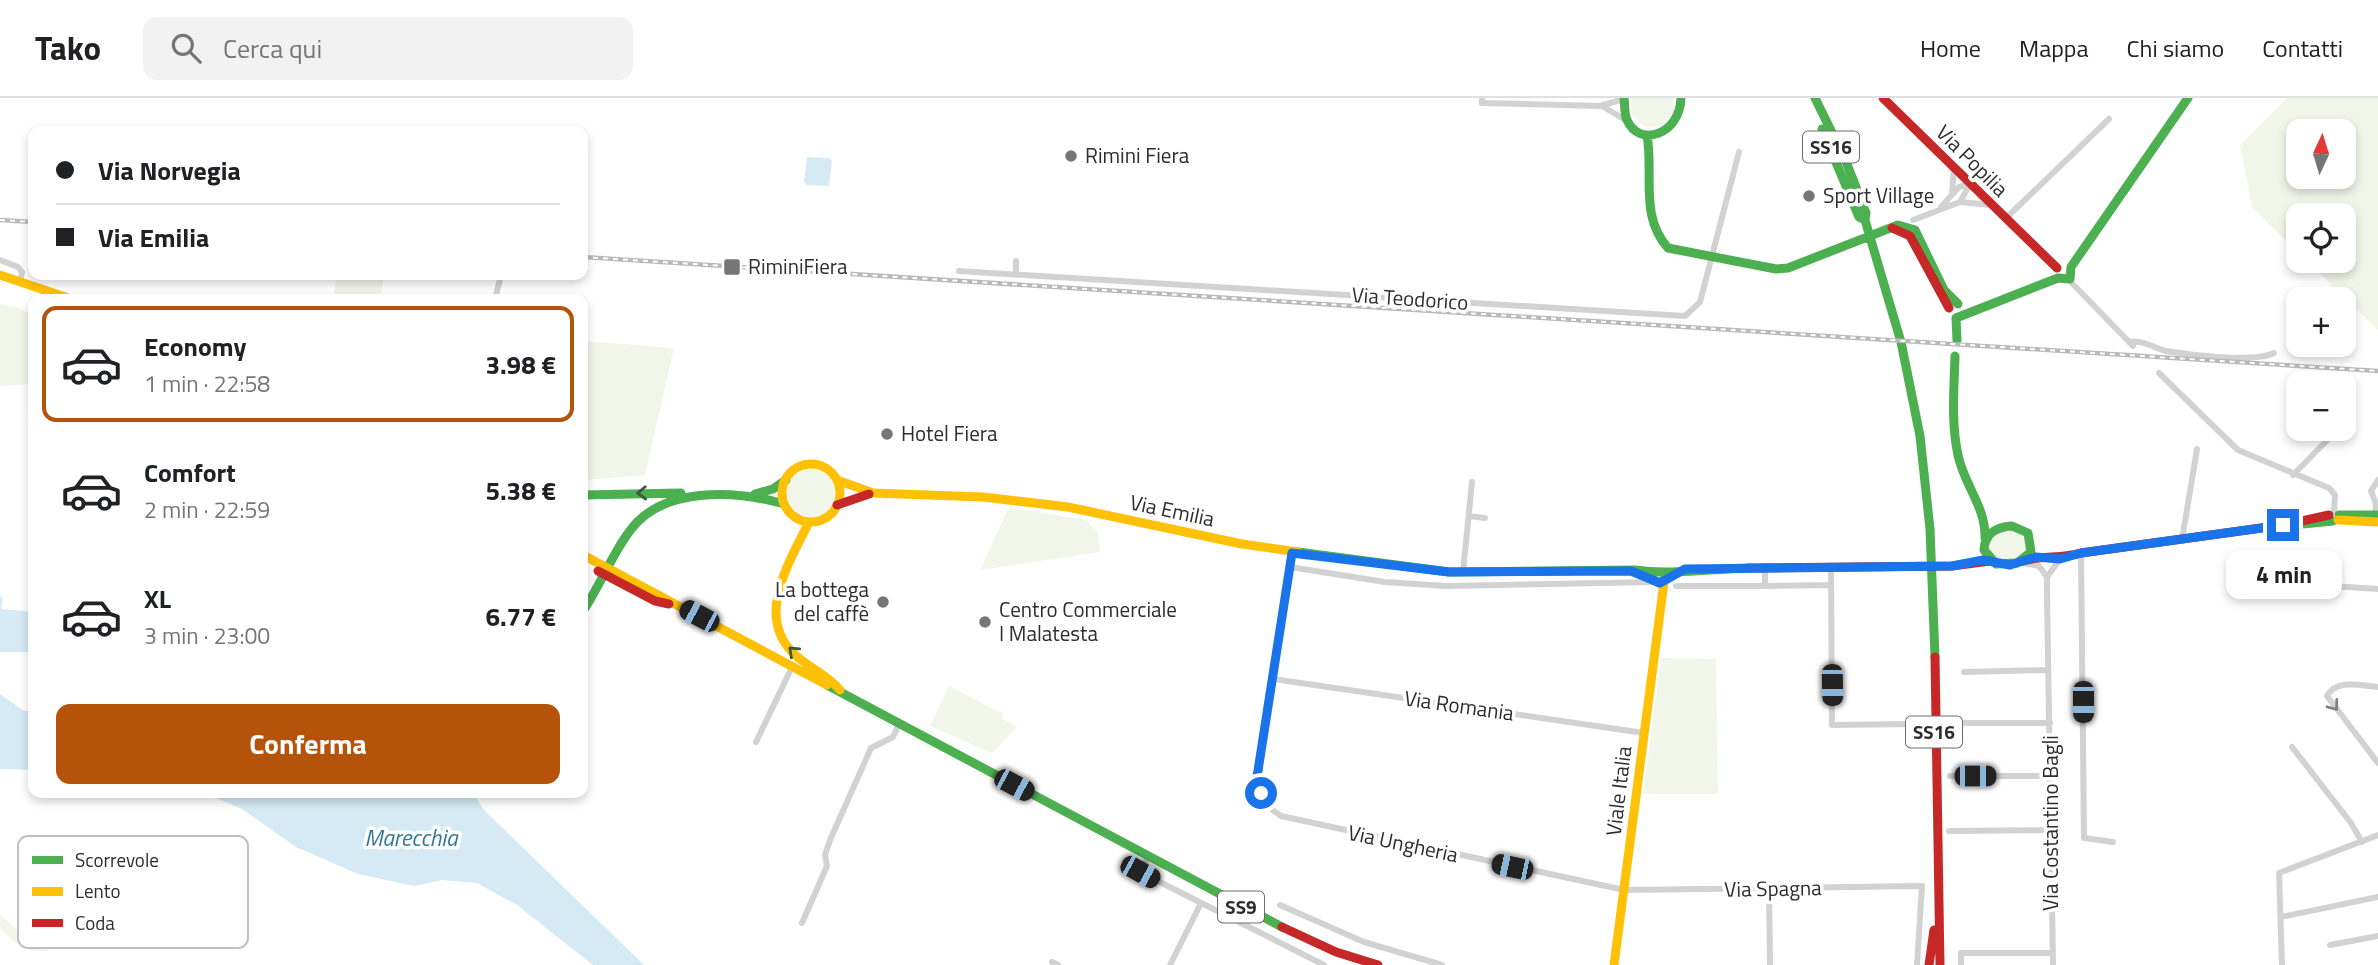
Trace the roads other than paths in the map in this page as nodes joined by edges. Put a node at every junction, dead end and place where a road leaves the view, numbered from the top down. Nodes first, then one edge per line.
1 (1681, 98) edge
2 (1807, 98) edge
3 (1815, 98) edge
4 (1822, 98) edge
5 (1883, 98) edge
6 (2188, 98) edge
7 (1624, 99) edge
8 (1482, 100) edge
9 (1600, 106) junction
10 (2109, 119) dead end
11 (1627, 121) junction
12 (1661, 134) junction
13 (1647, 135) junction
14 (1739, 152) dead end
15 (1652, 154) junction
16 (1845, 159) junction
17 (1954, 168) junction
18 (1970, 184) junction
19 (1952, 195) junction
20 (1960, 202) junction
21 (1991, 205) junction
22 (1940, 209) junction
23 (2006, 219) junction
24 (1865, 220) junction
25 (1913, 220) dead end
26 (1710, 257) junction
27 (0, 260) edge
28 (1016, 261) dead end
29 (2071, 267) junction
30 (2057, 268) junction
31 (959, 271) dead end
32 (3, 274) edge
33 (1016, 275) junction
34 (2058, 278) junction
35 (2069, 280) junction
36 (20, 281) junction
37 (57, 294) edge
38 (1958, 310) junction
39 (1956, 340) dead end
40 (2274, 353) dead end
41 (1955, 356) dead end
42 (2159, 373) dead end
43 (2326, 441) edge
44 (2197, 449) dead end
45 (2293, 475) junction
46 (786, 480) junction
47 (837, 480) junction
48 (2378, 480) edge
49 (1472, 482) dead end
50 (873, 493) junction
51 (588, 495) edge
52 (701, 496) junction
53 (745, 496) junction
54 (784, 504) junction
55 (837, 505) junction
56 (1980, 508) junction
57 (1469, 516) junction
58 (2335, 517) junction
59 (2377, 517) edge
60 (1485, 518) dead end
61 (809, 522) junction
62 (2005, 526) junction
63 (2182, 540) junction
64 (1984, 541) junction
65 (2032, 544) junction
66 (1292, 553) junction
67 (2081, 553) junction
68 (588, 558) edge
69 (2062, 558) junction
70 (1990, 561) junction
71 (2020, 562) junction
72 (1961, 565) junction
73 (588, 566) edge
74 (1290, 566) junction
75 (1765, 568) junction
76 (1831, 568) junction
77 (1704, 569) junction
78 (1436, 571) junction
79 (1608, 571) junction
80 (1463, 572) junction
81 (2047, 577) junction
82 (1660, 579) junction
83 (1608, 583) junction
84 (1435, 585) junction
85 (1831, 585) junction
86 (1676, 586) dead end
87 (1704, 586) junction
88 (1765, 586) junction
89 (2316, 586) dead end
90 (2378, 589) edge
91 (588, 603) edge
92 (679, 605) junction
93 (792, 667) junction
94 (2046, 670) junction
95 (1964, 672) dead end
96 (1273, 679) junction
97 (2378, 687) edge
98 (844, 695) junction
99 (1952, 723) dead end
100 (2050, 723) junction
101 (900, 724) junction
102 (1912, 724) dead end
103 (1644, 733) junction
104 (756, 742) dead end
105 (2292, 747) dead end
106 (2378, 763) edge
107 (1950, 776) dead end
108 (2050, 776) junction
109 (2050, 830) junction
110 (1949, 831) dead end
111 (2378, 835) edge
112 (2113, 842) dead end
113 (2362, 842) junction
114 (1148, 857) junction
115 (1769, 889) junction
116 (1624, 890) junction
117 (1937, 890) junction
118 (2378, 897) edge
119 (1200, 905) junction
120 (1280, 905) dead end
121 (1251, 912) junction
122 (2281, 916) junction
123 (802, 923) dead end
124 (1243, 926) junction
125 (1934, 930) junction
126 (2378, 936) edge
127 (2330, 945) dead end
128 (2052, 953) junction
129 (1170, 965) edge
130 (1324, 965) edge
131 (1378, 965) edge
132 (1442, 965) edge
133 (1614, 965) edge
134 (1770, 965) edge
135 (1917, 965) edge
136 (1929, 965) edge
137 (1938, 965) edge
138 (1961, 965) edge
139 (2053, 965) edge
140 (2282, 965) edge

1 - 12 main road
2 - 24 main road, SS16
3 - 16 main road, SS16
4 - 16 main road
5 - 17 main road, Via Popilia
6 - 29 main road
7 - 9 street
7 - 11 main road
8 - 9 street
9 - 11 street
10 - 23 street, Via Popilia
11 - 13 main road
12 - 13 main road
12 - 15 main road
13 - 15 main road
14 - 26 street, Via Teodorico
15 - 26 main road
16 - 24 main road, SS16
17 - 18 main road, Via Popilia
17 - 19 street
18 - 19 street
18 - 20 street
18 - 21 main road, Via Popilia
19 - 22 street
20 - 21 street
20 - 22 street
21 - 23 main road, Via Popilia
22 - 25 street
23 - 30 main road, Via Popilia
24 - 117 main road, SS16
26 - 33 street, Via Teodorico
26 - 38 main road
27 - 36 street
28 - 33 street
29 - 30 main road
29 - 35 main road
30 - 34 main road
31 - 33 street, Via Teodorico
32 - 36 main road
34 - 35 main road
34 - 38 main road
35 - 40 street
36 - 37 main road
38 - 39 main road
41 - 56 main road
42 - 45 street
43 - 45 street
44 - 63 street
45 - 58 street
46 - 47 main road
46 - 53 main road
46 - 54 main road
47 - 50 main road, Via Emilia
47 - 55 main road
48 - 59 street
49 - 57 street
50 - 55 main road, Via Emilia
50 - 66 main road, Via Emilia
52 -> 51 main road
52 - 53 main road
52 - 91 main road
53 - 54 main road
54 - 61 main road
55 - 61 main road
56 - 62 main road
56 - 64 main road
57 - 60 street
57 - 80 street
58 - 59 main road
58 - 63 main road
98 -> 61 main road
62 - 64 main road
62 - 65 main road
63 - 67 main road
64 - 70 main road
64 - 72 main road
65 - 69 main road
65 - 71 main road
66 - 74 street
66 - 78 main road, Via Emilia
67 - 69 main road
67 - 112 street
68 - 92 main road, SS9
69 - 71 main road
69 - 81 street
70 - 71 main road
70 - 72 main road, Via Emilia
71 - 81 street
72 - 76 main road, Via Emilia
73 - 92 main road
74 - 84 street
74 - 96 street
75 - 76 main road, Via Emilia
75 - 77 main road, Via Emilia
75 - 88 street
76 - 85 street
77 - 82 main road, Via Emilia
77 - 87 street
78 - 80 main road, Via Emilia
78 - 84 street
79 - 80 main road, Via Emilia
79 - 82 main road, Via Emilia
79 - 83 street
81 - 94 street, Via Costantino Bagli
82 - 83 street
82 - 103 main road, Viale Italia
83 - 84 street
85 - 88 street
85 - 102 street
86 - 87 street
87 - 88 street
89 - 90 street
92 - 93 main road, SS9
93 - 98 main road, SS9
93 - 104 street
94 - 95 street
94 - 100 street, Via Costantino Bagli
96 - 103 street, Via Romania
96 - 116 street, Via Ungheria
97 -> 106 street
98 - 101 main road, SS9
99 - 100 street
100 - 108 street, Via Costantino Bagli
101 - 114 main road, SS9
101 - 123 street
103 - 116 main road, Viale Italia
105 - 113 street
107 - 108 street
108 - 109 street, Via Costantino Bagli
109 - 110 street
109 - 128 street, Via Costantino Bagli
111 - 113 street
113 - 122 street
114 - 119 street
114 - 121 main road, SS9
115 - 116 street, Via Spagna
115 - 134 street
115 - 135 street, Via Spagna
116 - 133 main road, Viale Italia
117 - 125 main road, SS16
117 - 137 main road, SS16
118 - 122 street
119 - 124 street
119 - 129 street
120 - 132 street
121 - 124 street
121 - 131 main road, SS9
122 - 140 street
124 - 130 street
125 - 136 main road
125 - 137 main road, SS16
126 - 127 street
128 - 138 street
128 - 139 street, Via Costantino Bagli

